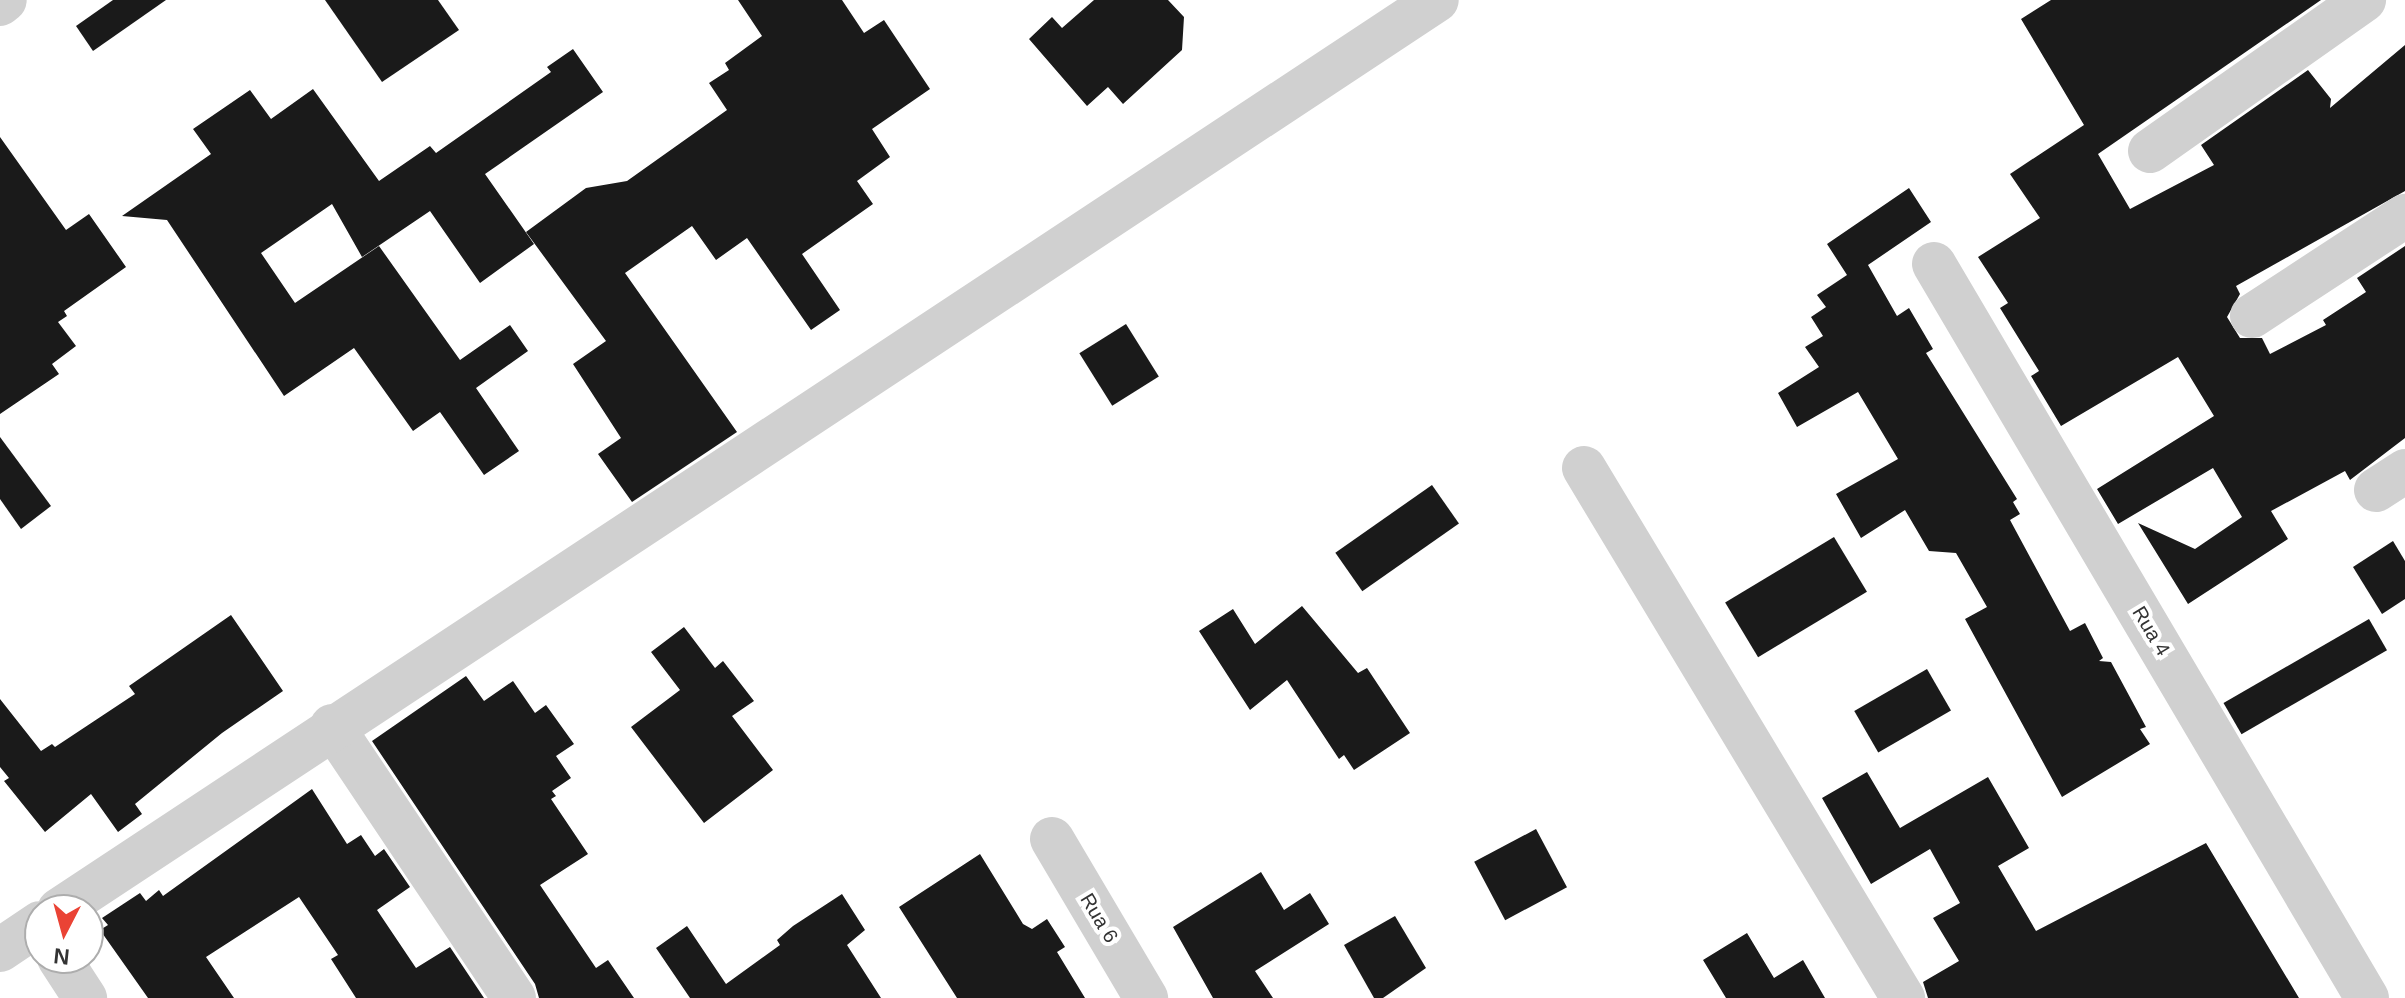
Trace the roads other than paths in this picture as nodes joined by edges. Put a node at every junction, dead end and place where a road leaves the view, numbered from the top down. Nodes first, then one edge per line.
1 (5, 0) edge
2 (1437, 0) edge
3 (2364, 0) edge
4 (0, 4) edge
5 (2150, 151) dead end
6 (2405, 216) edge
7 (1934, 264) dead end
8 (2252, 316) dead end
9 (1584, 468) dead end
10 (332, 726) junction
11 (1052, 839) dead end
12 (96, 894) edge
13 (24, 939) edge
14 (0, 950) edge
15 (72, 974) edge
16 (85, 998) edge
17 (514, 998) edge
18 (1146, 998) edge
19 (1903, 998) edge
20 (2367, 998) edge

1 - 4 street
2 - 10 street
3 - 5 street
6 - 8 street
7 - 20 street, Rua 4
9 - 19 street
10 - 12 street
10 - 17 street
11 - 18 street, Rua 6
13 - 14 street
15 - 16 street

